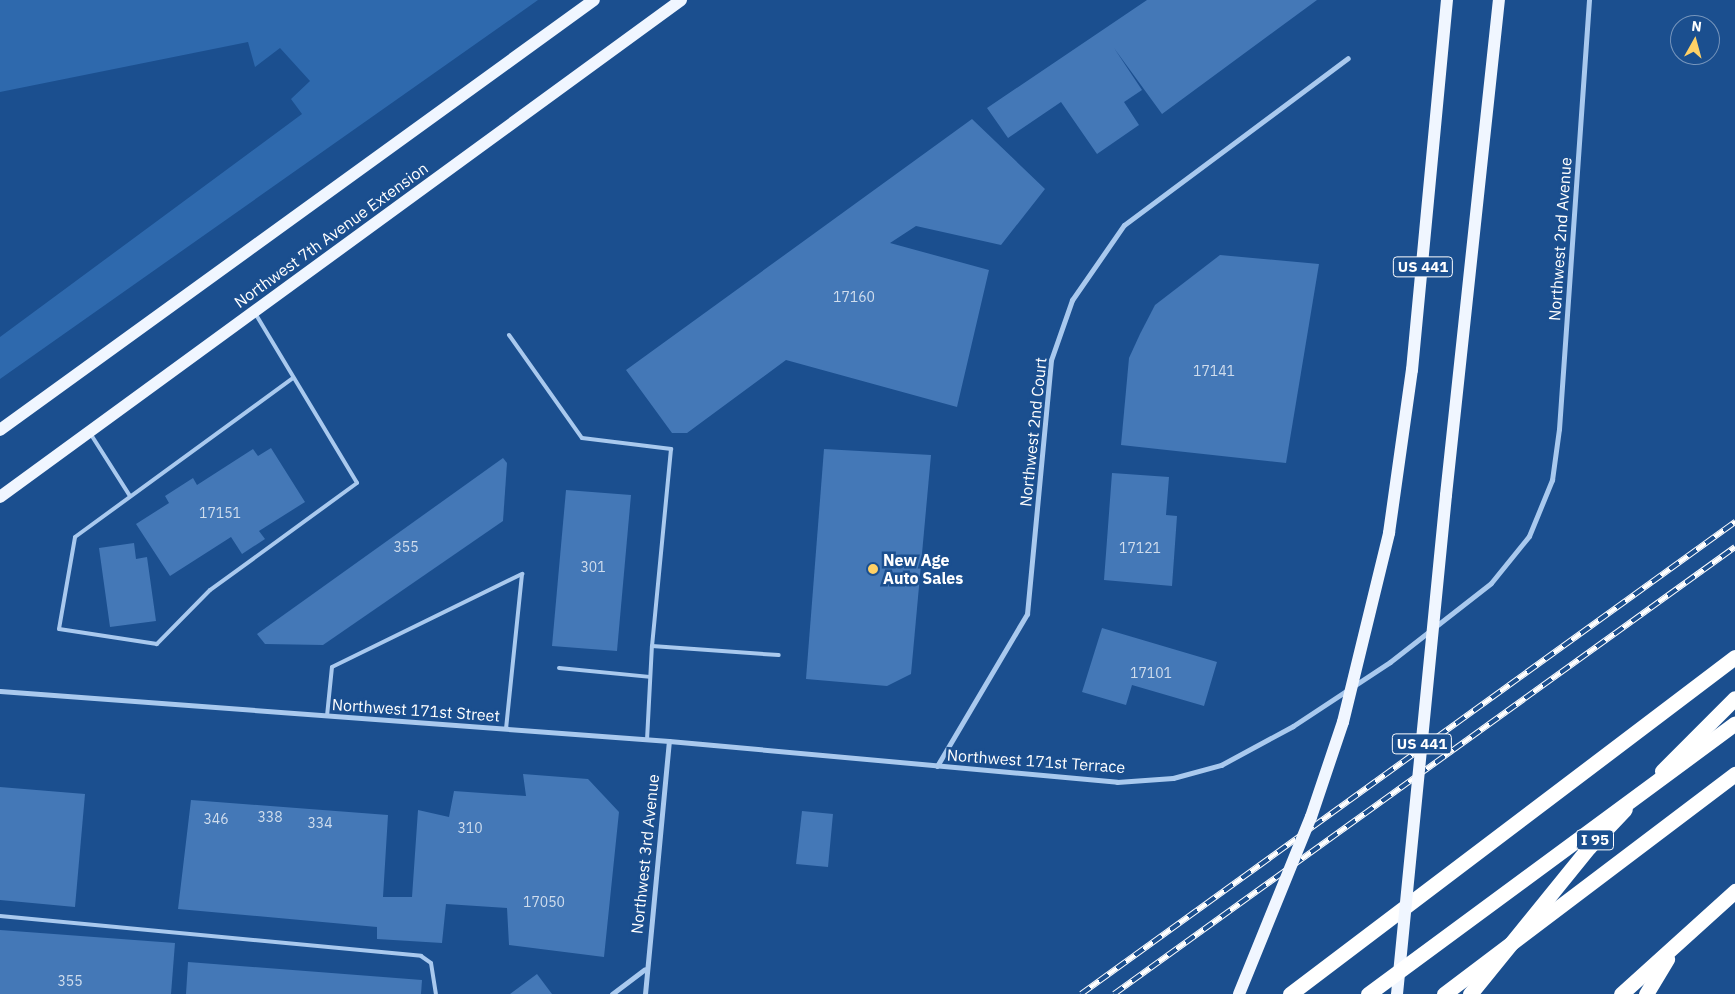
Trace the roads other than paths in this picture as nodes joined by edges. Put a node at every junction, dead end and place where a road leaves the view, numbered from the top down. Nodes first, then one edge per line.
1 (594, 0) edge
2 (681, 0) edge
3 (1447, 0) edge
4 (1500, 0) edge
5 (1589, 0) edge
6 (1348, 58) dead end
7 (254, 311) junction
8 (509, 335) dead end
9 (293, 378) junction
10 (0, 430) edge
11 (89, 432) junction
12 (130, 496) junction
13 (0, 497) edge
14 (652, 646) junction
15 (779, 655) dead end
16 (1735, 657) edge
17 (1390, 662) joint
18 (559, 668) dead end
19 (650, 677) junction
20 (0, 692) edge
21 (1735, 698) edge
22 (327, 716) junction
23 (1735, 723) edge
24 (506, 729) junction
25 (647, 740) junction
26 (669, 741) junction
27 (830, 756) joint
28 (937, 766) junction
29 (1735, 774) edge
30 (1735, 891) edge
31 (0, 916) edge
32 (1674, 947) junction
33 (645, 969) junction
34 (436, 994) edge
35 (612, 994) edge
36 (645, 994) edge
37 (1239, 994) edge
38 (1290, 994) edge
39 (1368, 994) edge
40 (1397, 994) edge
41 (1444, 994) edge
42 (1470, 994) edge
43 (1621, 994) edge
44 (1646, 994) edge

1 - 10 main road
2 - 7 main road, Northwest 7th Avenue Extension
3 - 37 main road, US 441, bridge
4 - 40 main road, US 441, bridge
5 - 17 street, Northwest 2nd Avenue
6 - 28 street, Northwest 2nd Court
7 - 9 lane
7 - 11 main road, Northwest 7th Avenue Extension
8 - 14 lane
9 - 12 lane
9 - 12 lane
11 - 12 lane
11 - 13 main road, Northwest 7th Avenue Extension
14 - 15 lane
14 - 19 lane
16 - 38 highway
17 - 28 street, Northwest 171st Terrace
18 - 19 lane
19 - 25 lane
20 - 22 street, Northwest 171st Street
21 - 42 highway, I 95
22 - 24 street, Northwest 171st Street
22 - 24 lane
23 - 39 highway, bridge
24 - 25 street, Northwest 171st Street
25 - 26 street, Northwest 171st Street
26 - 27 street, Northwest 171st Street
26 - 33 street, Northwest 3rd Avenue
27 - 28 street, Northwest 171st Terrace
29 - 41 highway, bridge
30 - 32 highway
31 - 34 lane
32 - 43 highway
32 - 44 highway
33 - 35 street
33 - 36 street, Northwest 3rd Avenue

